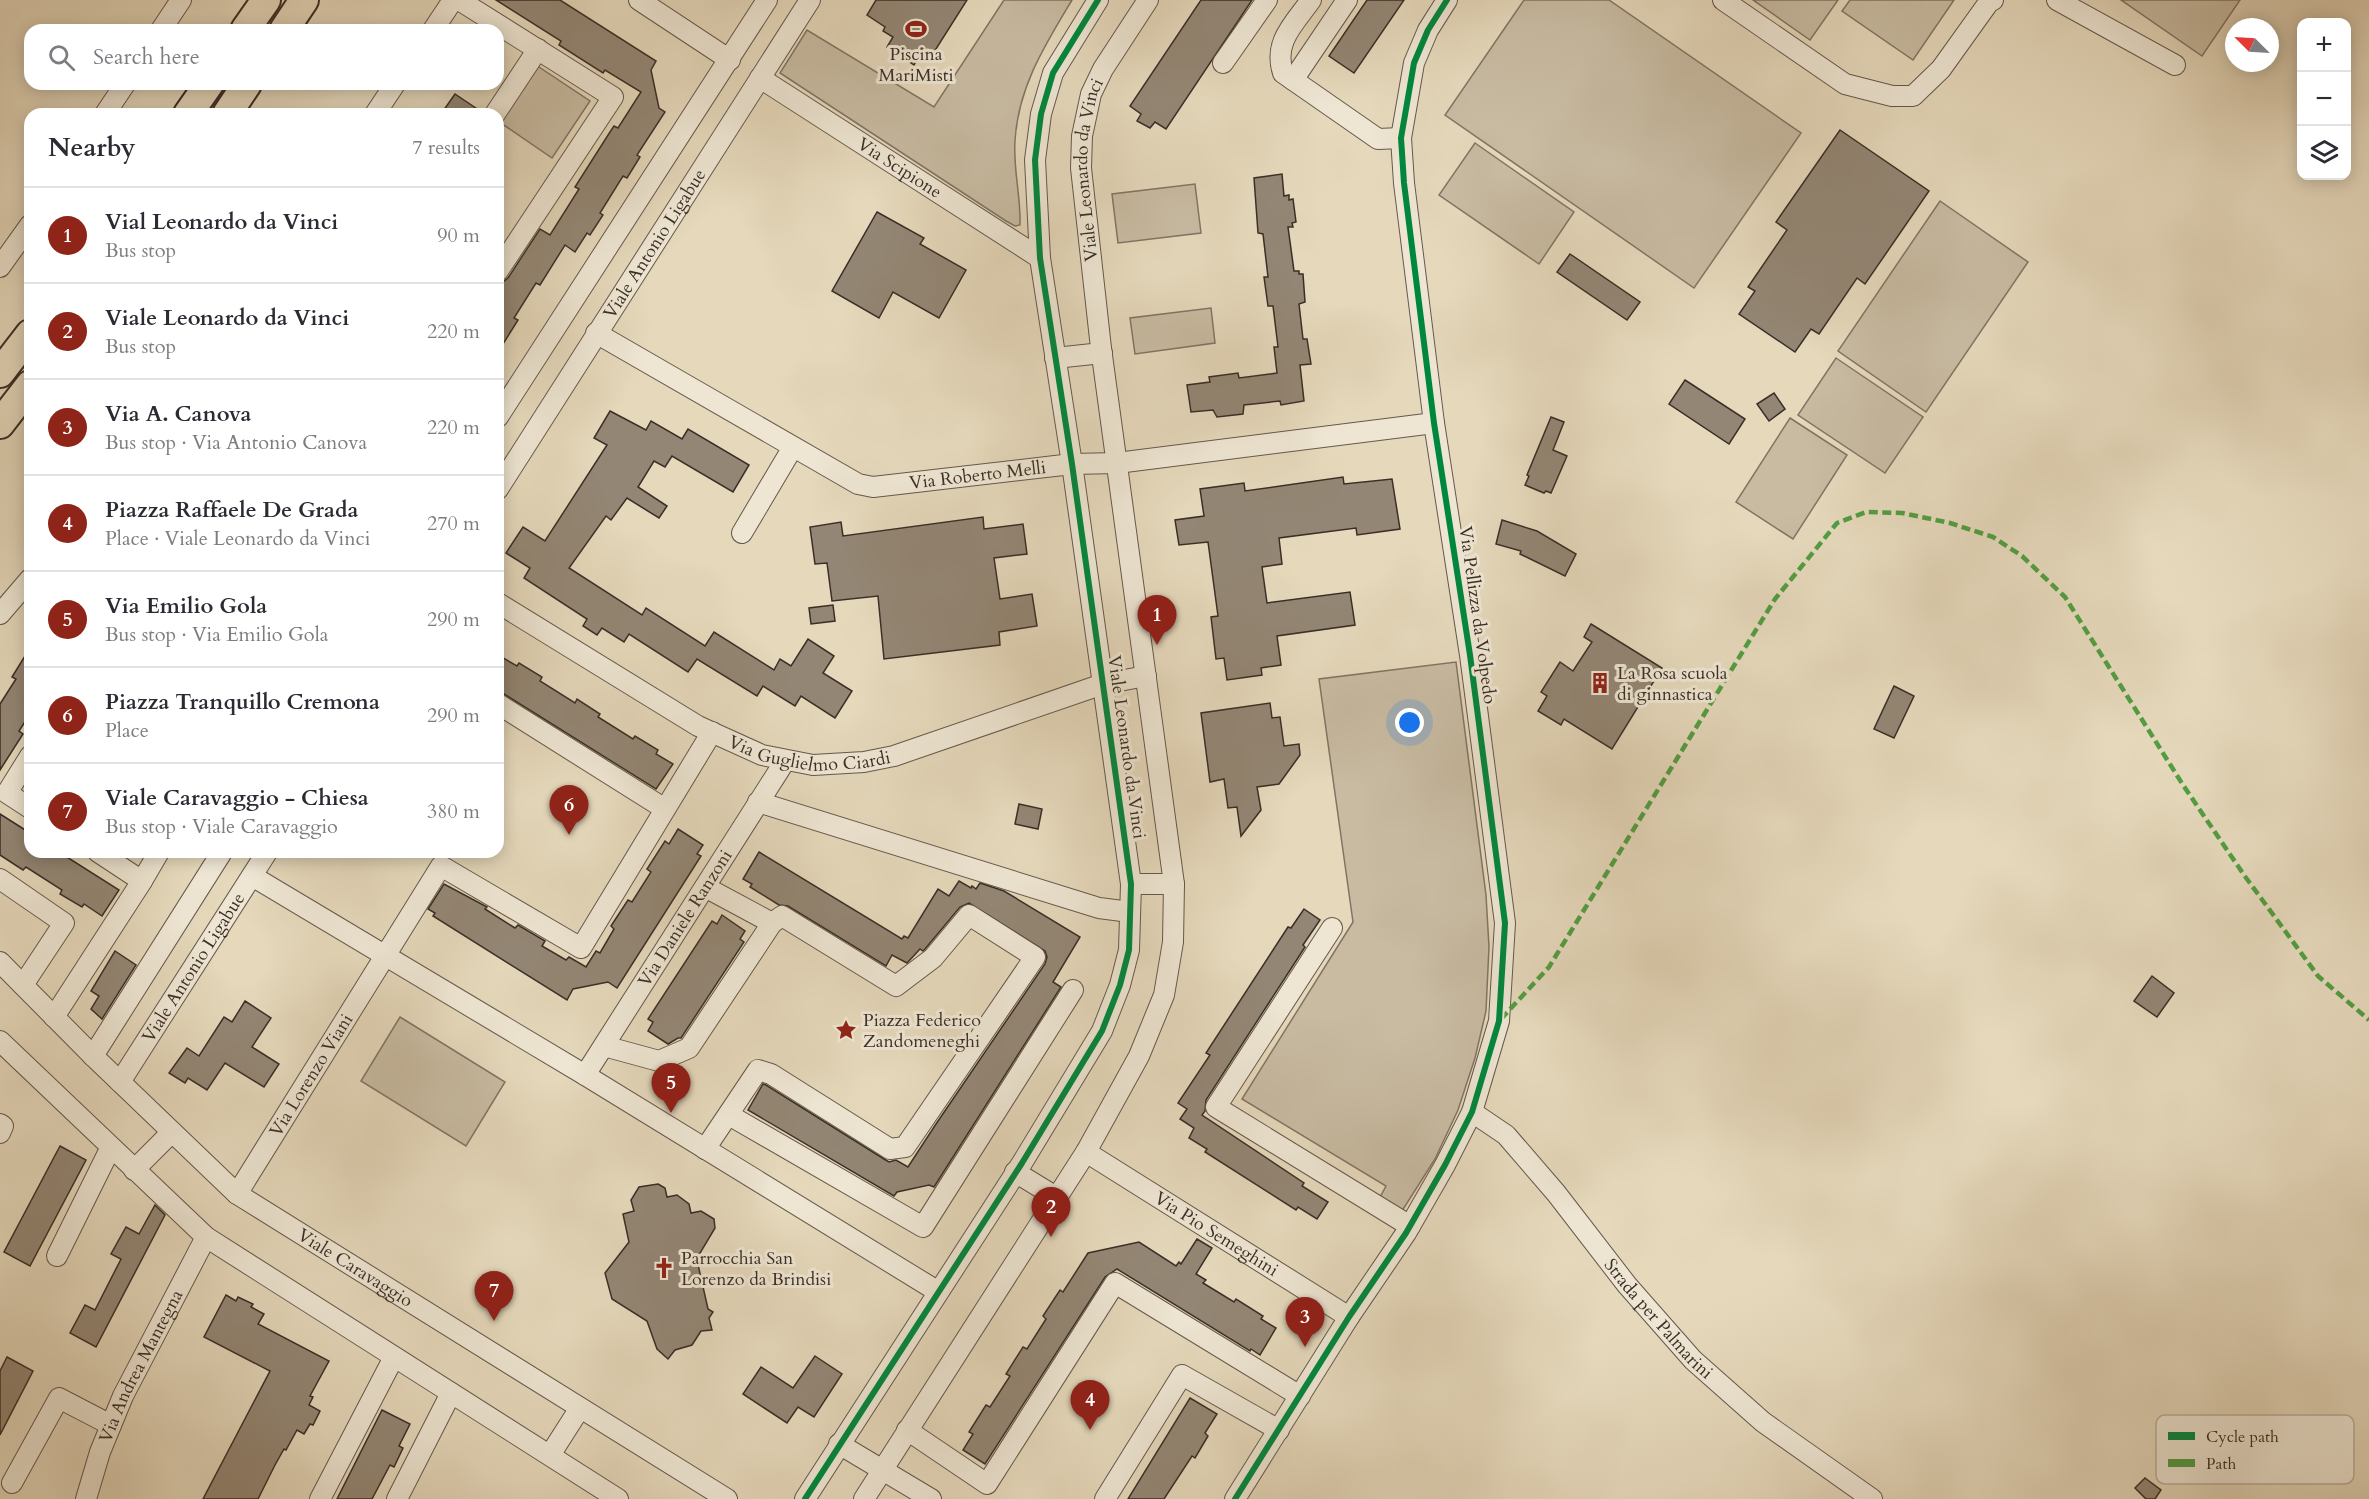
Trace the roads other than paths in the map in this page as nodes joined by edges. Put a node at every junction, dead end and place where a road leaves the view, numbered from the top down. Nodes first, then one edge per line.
1 (181, 0) edge
2 (266, 0) edge
3 (304, 0) edge
4 (453, 0) edge
5 (459, 0) edge
6 (639, 0) edge
7 (767, 0) edge
8 (810, 0) edge
9 (1098, 0) edge
10 (1148, 0) edge
11 (1267, 0) edge
12 (1311, 0) edge
13 (1347, 0) edge
14 (1447, 0) edge
15 (1723, 0) edge
16 (1993, 0) edge
17 (2056, 0) edge
18 (165, 24) edge
19 (249, 24) edge
20 (288, 24) edge
21 (437, 24) edge
22 (497, 24) edge
23 (504, 28) edge
24 (538, 50) junction
25 (730, 60) junction
26 (1223, 63) dead end
27 (2175, 65) dead end
28 (760, 78) junction
29 (1293, 80) junction
30 (121, 90) edge
31 (205, 90) edge
32 (244, 90) edge
33 (391, 90) edge
34 (109, 108) edge
35 (192, 108) edge
36 (231, 108) edge
37 (379, 108) edge
38 (499, 108) edge
39 (1401, 138) junction
40 (24, 233) edge
41 (1040, 258) junction
42 (504, 262) edge
43 (0, 267) edge
44 (596, 333) junction
45 (24, 342) edge
46 (1102, 352) junction
47 (1055, 358) junction
48 (0, 374) edge
49 (24, 393) edge
50 (505, 393) edge
51 (0, 423) edge
52 (1434, 423) junction
53 (794, 447) junction
54 (1072, 464) junction
55 (1117, 464) junction
56 (504, 479) edge
57 (742, 533) dead end
58 (24, 586) edge
59 (504, 607) edge
60 (0, 614) edge
61 (1146, 676) junction
62 (1103, 684) junction
63 (504, 708) edge
64 (712, 732) junction
65 (785, 761) junction
66 (24, 766) edge
67 (758, 802) junction
68 (24, 804) edge
69 (665, 809) junction
70 (107, 858) edge
71 (155, 858) edge
72 (218, 858) edge
73 (263, 858) edge
74 (252, 876) junction
75 (0, 879) edge
76 (142, 881) junction
77 (1131, 884) junction
78 (1174, 884) junction
79 (705, 887) junction
80 (1130, 912) junction
81 (772, 923) junction
82 (1332, 928) dead end
83 (385, 956) junction
84 (0, 962) edge
85 (23, 986) junction
86 (1073, 990) dead end
87 (54, 1017) junction
88 (1, 1043) edge
89 (604, 1046) junction
90 (93, 1056) junction
91 (585, 1076) junction
92 (120, 1083) junction
93 (1472, 1112) junction
94 (729, 1114) junction
95 (0, 1124) edge
96 (172, 1132) junction
97 (0, 1133) edge
98 (111, 1147) junction
99 (705, 1149) junction
100 (1086, 1152) junction
101 (134, 1170) junction
102 (1015, 1172) junction
103 (237, 1194) junction
104 (1056, 1197) junction
105 (1410, 1226) junction
106 (206, 1238) junction
107 (57, 1256) dead end
108 (937, 1292) junction
109 (1349, 1317) junction
110 (394, 1357) junction
111 (451, 1393) junction
112 (1300, 1396) junction
113 (580, 1408) junction
114 (111, 1425) junction
115 (907, 1430) junction
116 (1279, 1430) junction
117 (839, 1444) junction
118 (550, 1455) junction
119 (882, 1470) junction
120 (12, 1483) dead end
121 (609, 1496) edge
122 (86, 1499) edge
123 (320, 1499) edge
124 (397, 1499) edge
125 (727, 1499) edge
126 (804, 1499) edge
127 (864, 1499) edge
128 (931, 1499) edge
129 (1105, 1499) edge
130 (1235, 1499) edge
131 (1872, 1499) edge

1 - 18 street
2 - 19 highway
3 - 20 highway
4 - 21 street
5 - 22 street
6 - 25 street
7 - 25 street, Viale Antonio Ligabue
8 - 28 street, Viale Antonio Ligabue
9 - 41 street, Viale Leonardo da Vinci
10 - 46 street, Viale Leonardo da Vinci
11 - 26 street
12 - 29 street
13 - 29 street
14 - 39 street, Via Pellizza da Volpedo
15 - 16 street
17 - 27 street
23 - 24 street
24 - 38 street
24 - 42 street
25 - 50 street, Viale Antonio Ligabue
28 - 41 street, Via Scipione
28 - 44 street, Viale Antonio Ligabue
29 - 39 street
30 - 34 street
31 - 35 highway
32 - 36 highway
33 - 37 street
39 - 52 street, Via Pellizza da Volpedo
40 - 43 street
41 - 47 street, Viale Leonardo da Vinci
44 - 53 street, Via Roberto Melli
44 - 56 street, Viale Antonio Ligabue
45 - 48 highway
46 - 47 street
46 - 55 street, Viale Leonardo da Vinci
47 - 54 street, Viale Leonardo da Vinci
49 - 51 highway
52 - 55 street, Via Roberto Melli
52 - 93 street, Via Pellizza da Volpedo
53 - 54 street, Via Roberto Melli
53 - 57 street
54 - 55 street, Via Roberto Melli
54 - 62 street, Viale Leonardo da Vinci
55 - 61 street, Viale Leonardo da Vinci
58 - 60 street
59 - 64 street, Via Guglielmo Ciardi
61 - 62 street, Via Guglielmo Ciardi
61 - 78 street, Viale Leonardo da Vinci
62 - 65 street, Via Guglielmo Ciardi
62 - 77 street, Viale Leonardo da Vinci
63 - 69 street
64 - 65 street, Via Guglielmo Ciardi
64 - 69 street
65 - 67 street, Via Daniele Ranzoni
66 - 68 street
67 - 79 street, Via Daniele Ranzoni
67 - 80 street
69 - 83 street, Via Lorenzo Viani
70 - 76 street
71 - 76 street
72 - 90 street, Viale Antonio Ligabue
73 - 74 street, Viale Antonio Ligabue
74 - 83 street
74 - 92 street, Viale Antonio Ligabue
75 - 85 street
76 - 87 street
77 - 78 street
77 - 80 street, Viale Leonardo da Vinci
78 - 100 street, Viale Leonardo da Vinci
79 - 81 street
79 - 89 street, Via Daniele Ranzoni
80 - 102 street, Viale Leonardo da Vinci
81 - 89 street
81 - 94 street
82 - 105 street
83 - 91 street
83 - 103 street, Via Lorenzo Viani
84 - 85 street, Viale Caravaggio
85 - 87 street, Viale Caravaggio
86 - 94 street
87 - 90 street, Viale Caravaggio
88 - 98 street
89 - 91 street, Via Daniele Ranzoni
90 - 92 street, Viale Caravaggio
91 - 99 street
92 - 96 street, Viale Caravaggio
93 - 105 street, Via Pellizza da Volpedo
93 - 131 street, Strada per Palmarini
94 - 99 street
95 - 97 street
96 - 101 street
96 - 103 street, Viale Caravaggio
98 - 101 street
98 - 107 street
99 - 108 street
100 - 104 street, Viale Leonardo da Vinci
100 - 109 street, Via Pio Semeghini
101 - 106 street
102 - 104 street
102 - 108 street, Viale Leonardo da Vinci
103 - 113 street, Viale Caravaggio
104 - 115 street, Viale Leonardo da Vinci
105 - 109 street, Via Pellizza da Volpedo
106 - 110 street
106 - 114 street, Via Andrea Mantegna
108 - 117 street, Viale Leonardo da Vinci
109 - 112 street, Via Pellizza da Volpedo
110 - 111 street
110 - 123 street
111 - 118 street
111 - 124 street
112 - 115 street
112 - 116 street, Via Pellizza da Volpedo
113 - 118 street
113 - 125 street, Viale Caravaggio
114 - 120 street
114 - 122 street, Via Andrea Mantegna
115 - 119 street, Viale Leonardo da Vinci
116 - 129 street
116 - 130 street, Via Pellizza da Volpedo
117 - 119 street
117 - 126 street, Viale Leonardo da Vinci
118 - 121 street
119 - 127 street, Viale Leonardo da Vinci
119 - 128 street

